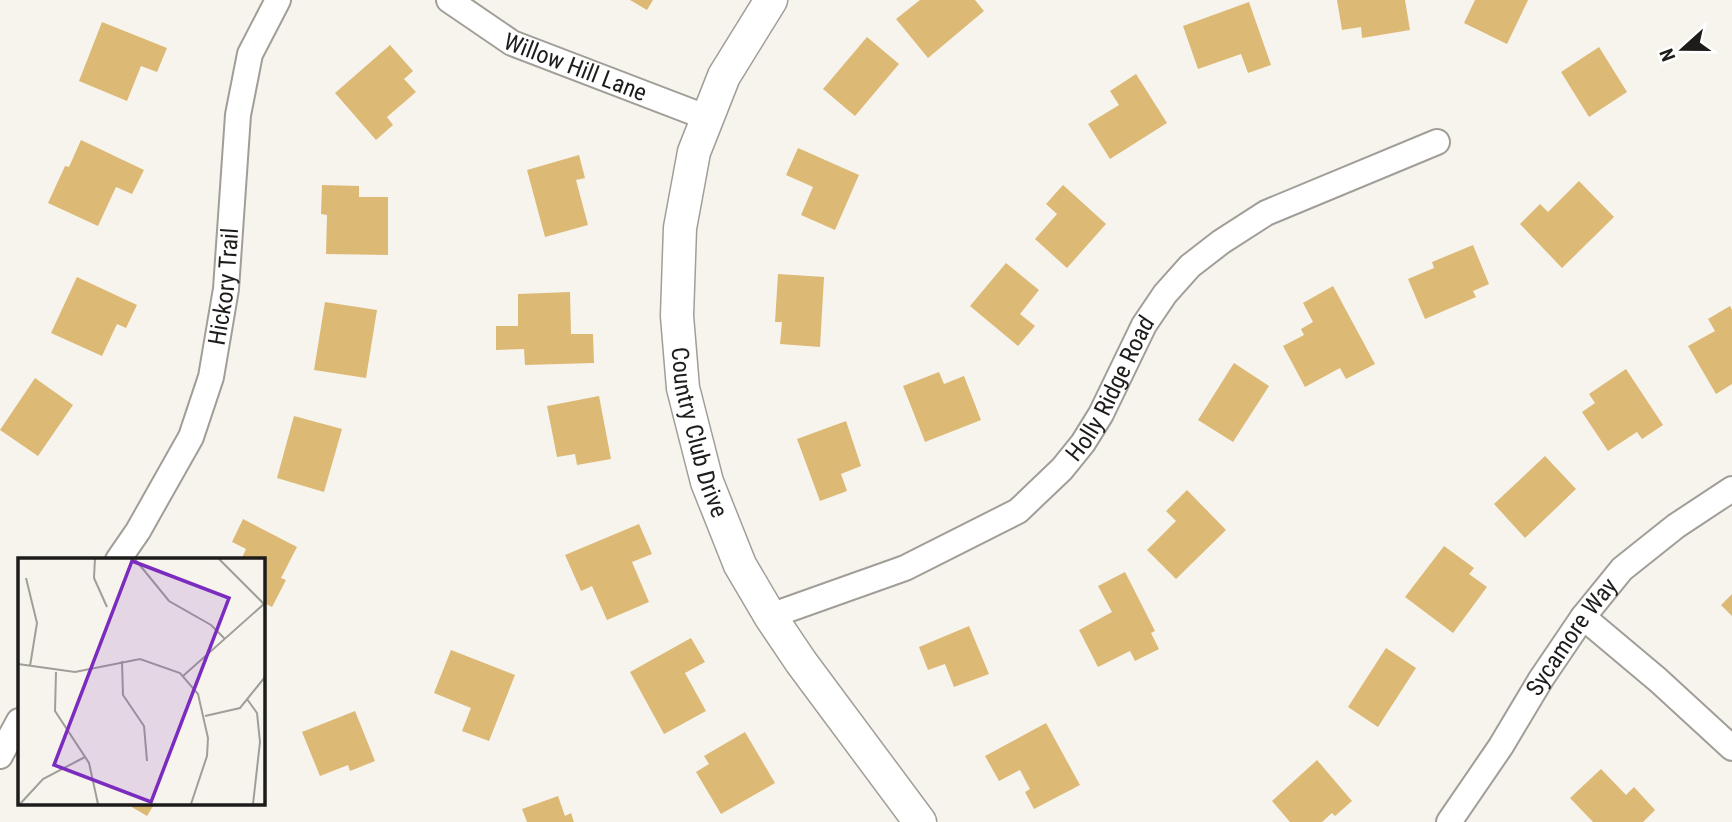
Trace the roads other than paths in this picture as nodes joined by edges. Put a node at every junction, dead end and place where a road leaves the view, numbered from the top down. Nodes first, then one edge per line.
1 (278, 0) edge
2 (449, 0) edge
3 (771, 0) edge
4 (708, 118) junction
5 (1437, 142) dead end
6 (1732, 489) edge
7 (119, 558) edge
8 (770, 616) junction
9 (1583, 617) junction
10 (18, 723) edge
11 (1732, 748) edge
12 (0, 756) edge
13 (920, 822) edge
14 (1449, 822) edge

1 - 7 street, Hickory Trail
2 - 4 street, Willow Hill Lane
3 - 4 street, Country Club Drive
4 - 8 street, Country Club Drive
5 - 8 street, Holly Ridge Road
6 - 9 street, Sycamore Way
8 - 13 street, Country Club Drive
9 - 11 street
9 - 14 street, Sycamore Way
10 - 12 street

